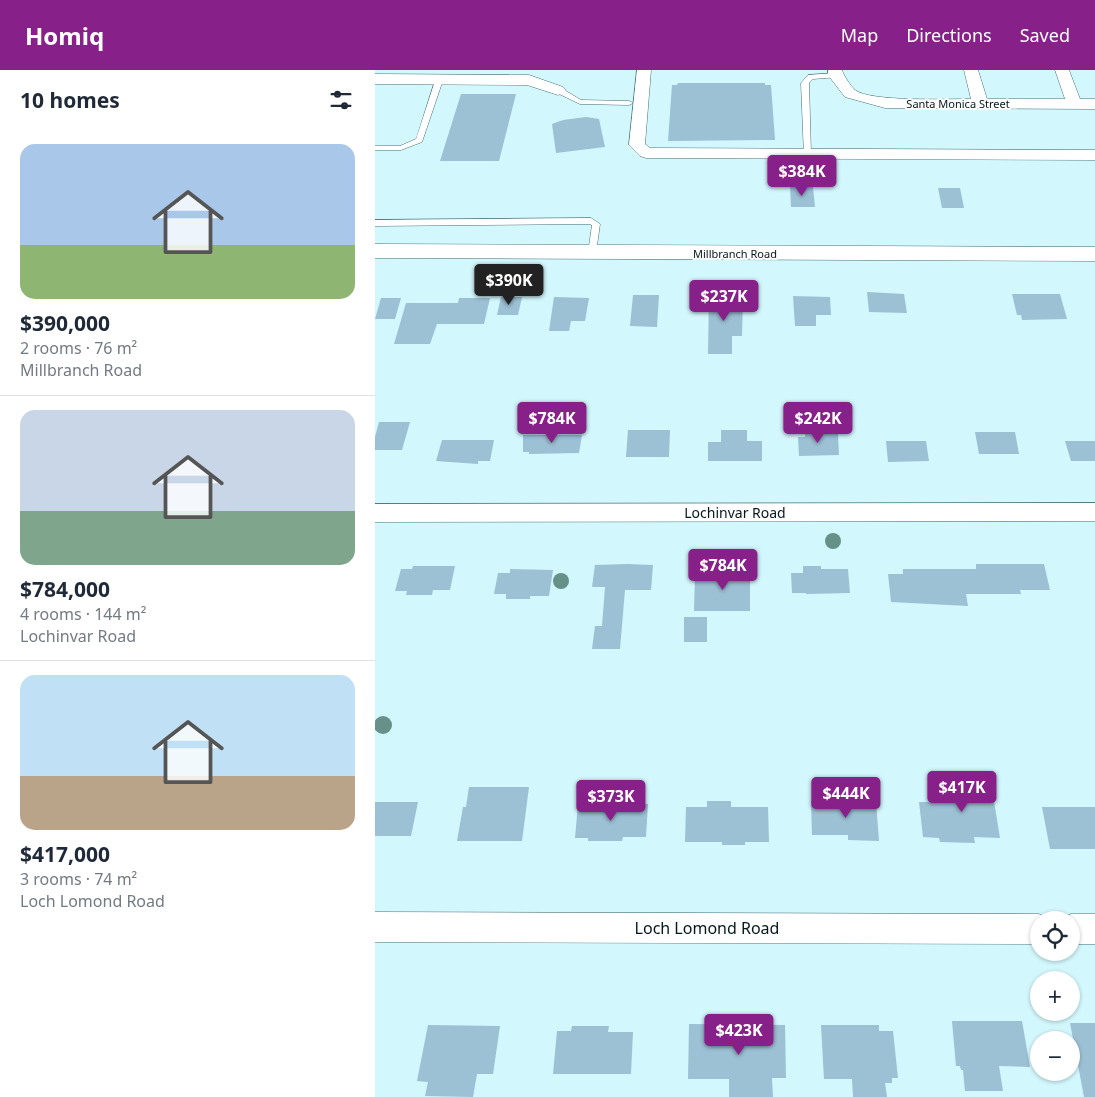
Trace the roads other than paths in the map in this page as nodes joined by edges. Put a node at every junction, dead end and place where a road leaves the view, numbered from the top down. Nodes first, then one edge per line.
1 (644, 70) edge
2 (971, 70) edge
3 (1062, 70) edge
4 (836, 73) edge
5 (375, 79) edge
6 (439, 80) junction
7 (558, 90) joint
8 (629, 103) dead end
9 (980, 103) junction
10 (1074, 104) junction
11 (1095, 104) edge
12 (375, 148) edge
13 (807, 154) junction
14 (1095, 155) edge
15 (375, 224) edge
16 (375, 251) edge
17 (592, 253) junction
18 (1095, 254) edge
19 (1095, 512) edge
20 (375, 513) edge
21 (375, 927) edge
22 (1030, 929) edge
23 (1080, 929) edge
24 (1095, 929) edge

1 - 13 street
2 - 9 street
3 - 10 street
4 - 9 street, Santa Monica Street
4 - 13 lane
5 - 6 street
6 - 7 street
6 - 12 lane
7 - 8 lane
9 - 10 street, Santa Monica Street
10 - 11 street, Santa Monica Street
13 - 14 street
15 - 17 lane
16 - 17 main road, Millbranch Road
17 - 18 main road, Millbranch Road
19 - 20 street, Lochinvar Road
21 - 22 street, Loch Lomond Road
23 - 24 street

